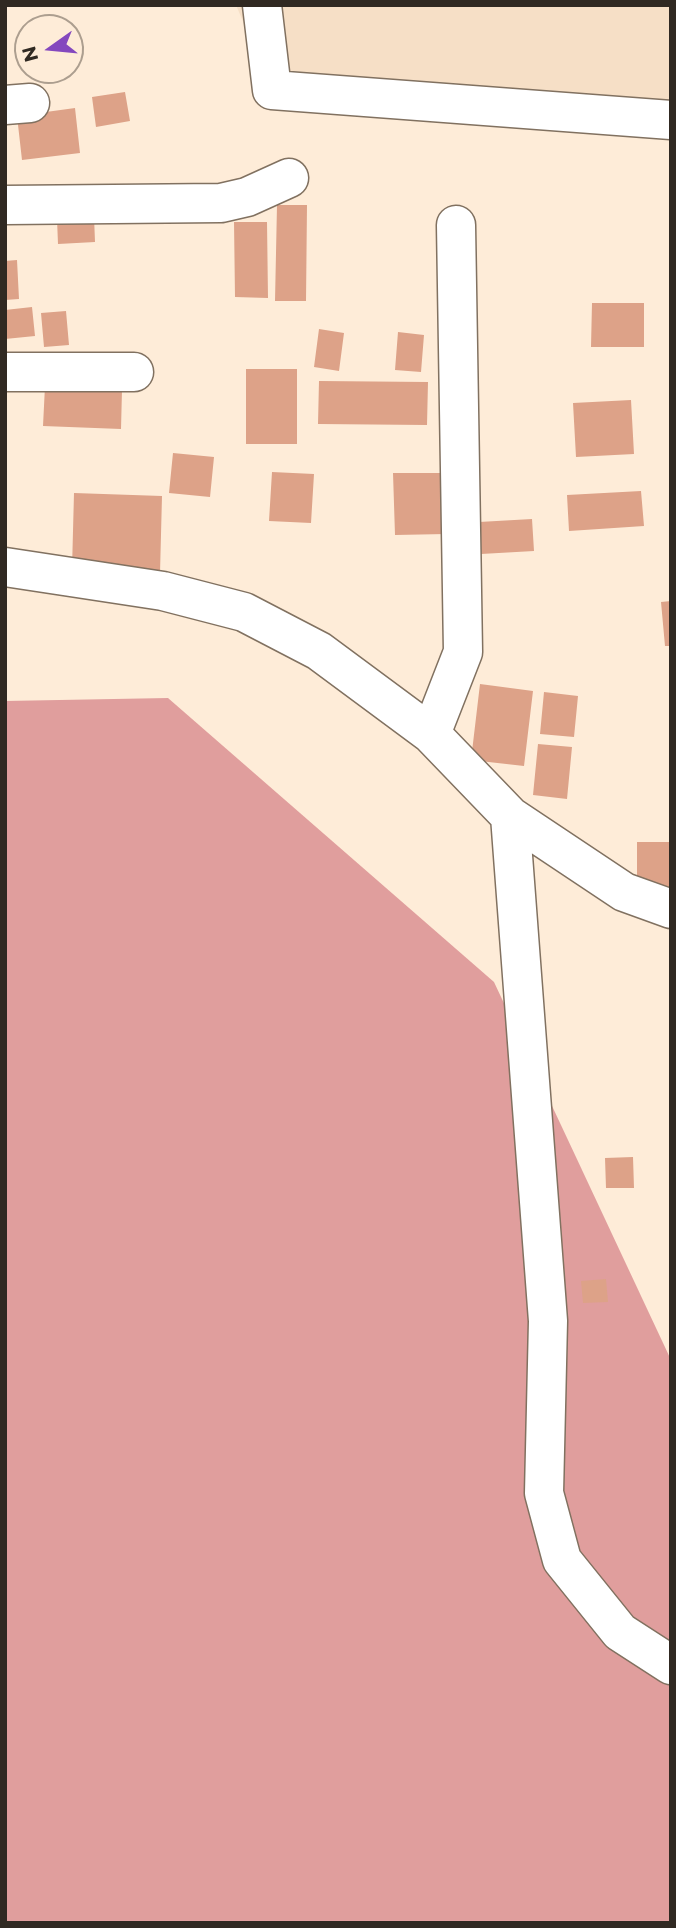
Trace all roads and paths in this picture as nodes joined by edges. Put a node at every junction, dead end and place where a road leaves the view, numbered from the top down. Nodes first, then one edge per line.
1 (262, 5) edge
2 (671, 120) edge
3 (289, 178) dead end
4 (5, 205) edge
5 (456, 225) dead end
6 (5, 372) edge
7 (134, 372) dead end
8 (5, 568) edge
9 (431, 734) junction
10 (510, 816) junction
11 (671, 909) edge
12 (671, 1665) edge

1 - 2 street
3 - 4 street
5 - 9 street
6 - 7 street
8 - 9 street
9 - 10 street
10 - 11 street
10 - 12 street

